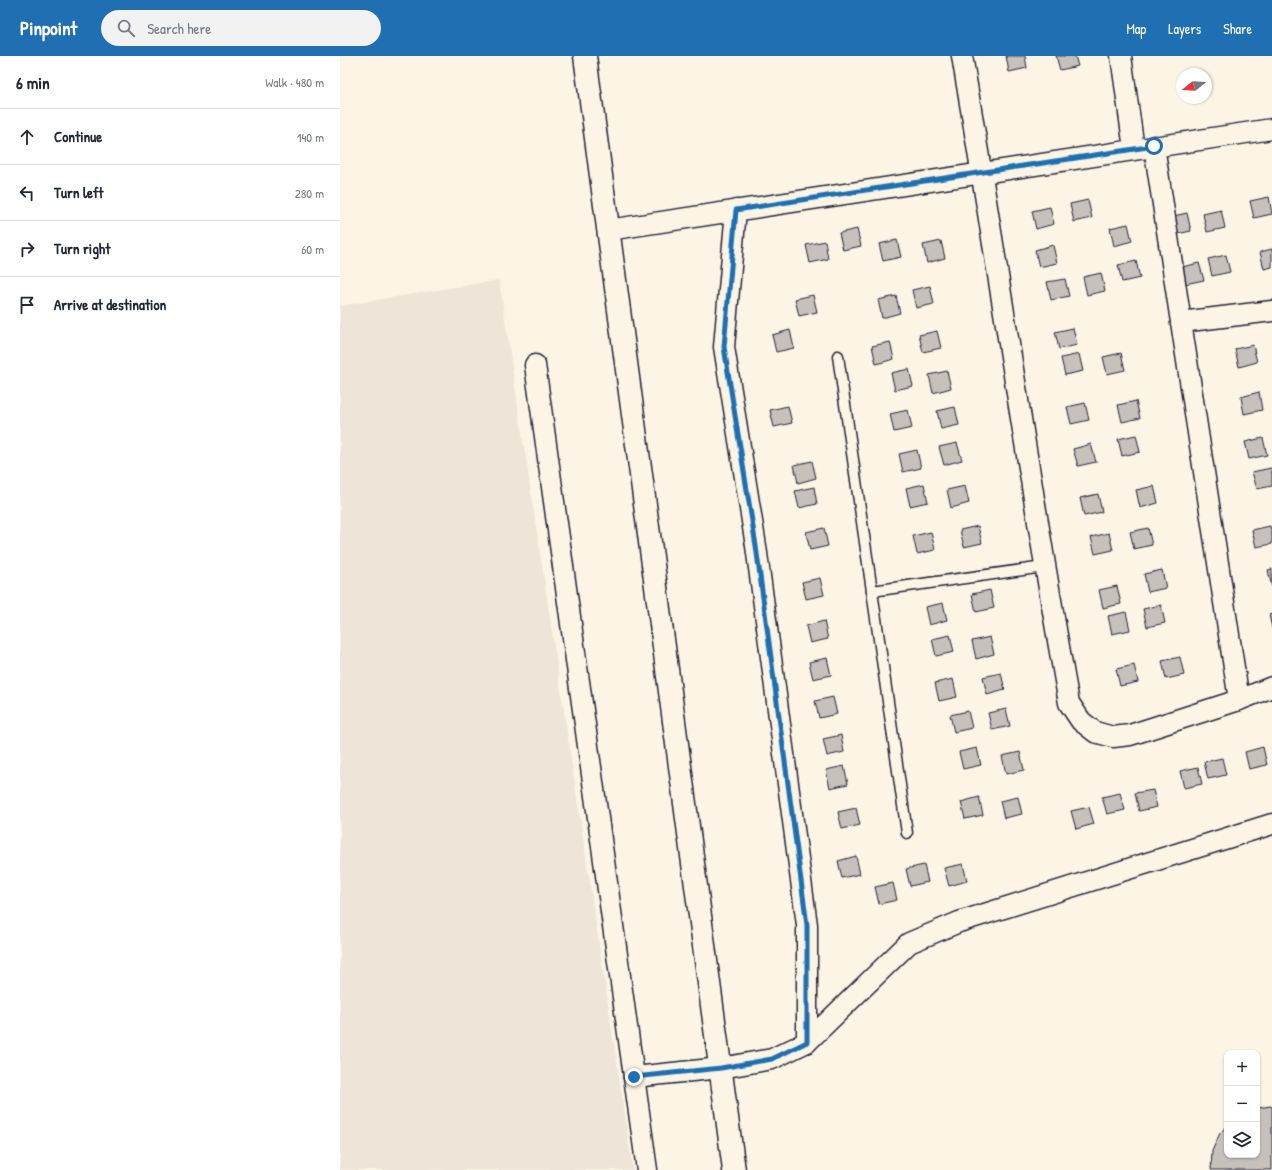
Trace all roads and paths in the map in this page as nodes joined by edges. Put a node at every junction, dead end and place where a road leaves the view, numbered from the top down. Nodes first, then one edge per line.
1 (585, 56) edge
2 (962, 56) edge
3 (1121, 56) edge
4 (1272, 129) edge
5 (1154, 146) junction
6 (1134, 149) junction
7 (982, 172) junction
8 (736, 210) junction
9 (608, 230) junction
10 (1272, 311) edge
11 (1181, 322) junction
12 (838, 356) dead end
13 (535, 365) dead end
14 (1044, 567) junction
15 (872, 591) junction
16 (1272, 688) edge
17 (1239, 700) junction
18 (1272, 824) edge
19 (907, 833) dead end
20 (807, 1042) junction
21 (721, 1068) junction
22 (634, 1077) junction
23 (647, 1170) edge
24 (734, 1170) edge

1 - 9 main road
2 - 7 street
3 - 6 street
4 - 5 street
5 - 6 street
5 - 11 street
6 - 7 street
7 - 8 street
7 - 14 street
8 - 9 street
8 - 20 street
9 - 21 main road
10 - 11 street
11 - 17 street
12 - 15 lane
13 - 22 street
14 - 15 lane
14 - 17 street
15 - 19 lane
16 - 17 street
18 - 20 street
20 - 21 street
21 - 22 street
21 - 24 main road
22 - 23 street

